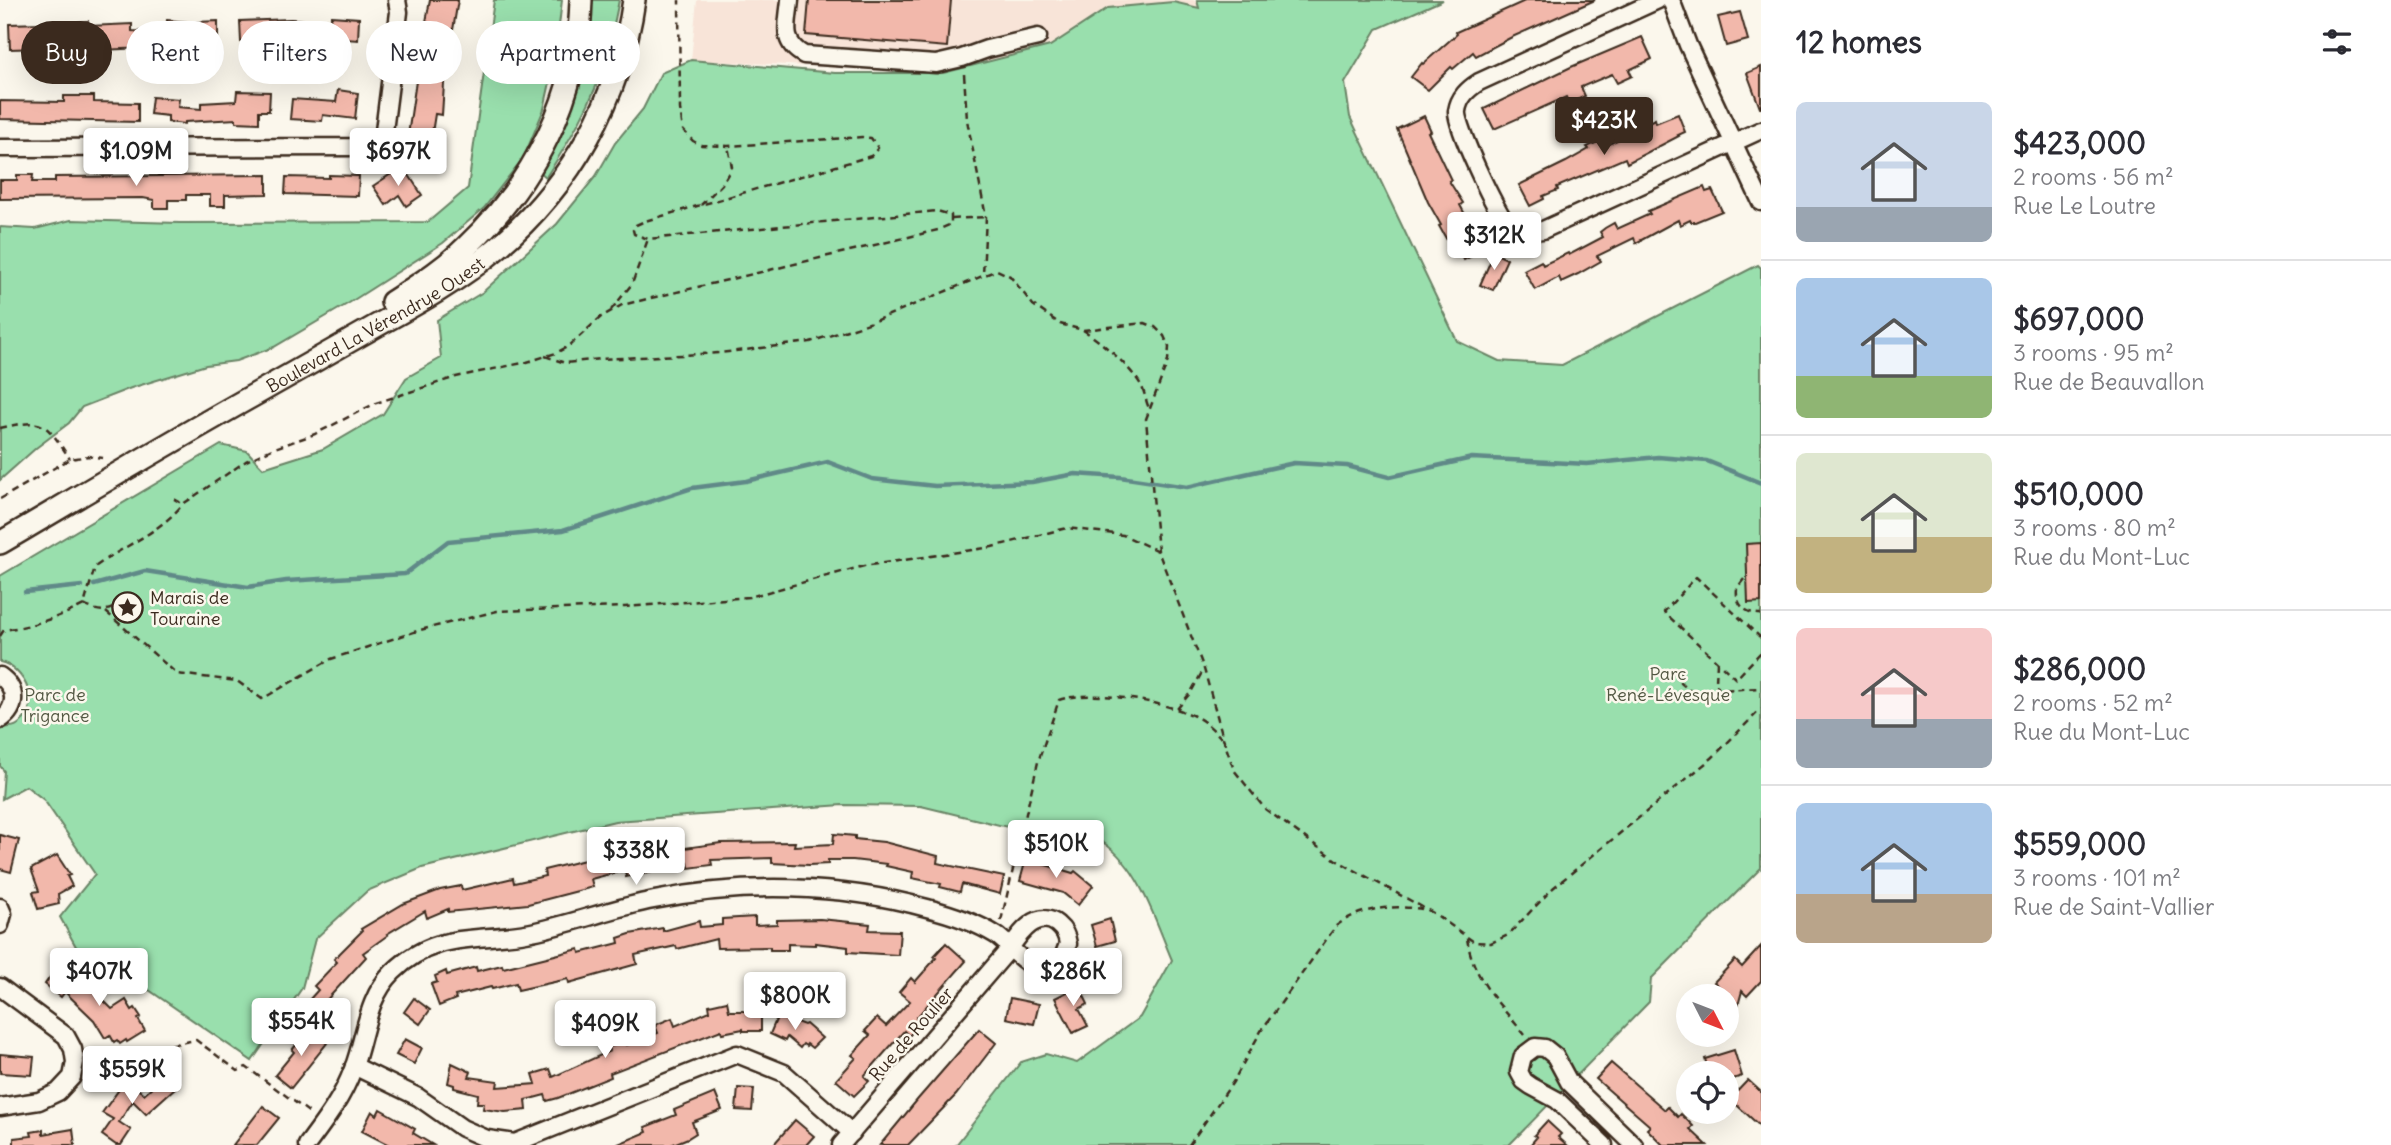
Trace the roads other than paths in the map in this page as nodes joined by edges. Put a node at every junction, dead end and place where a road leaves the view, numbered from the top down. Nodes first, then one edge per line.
1 (397, 0) edge
2 (581, 0) edge
3 (634, 0) edge
4 (790, 0) edge
5 (1658, 0) edge
6 (1671, 0) edge
7 (1038, 37) dead end
8 (1761, 130) edge
9 (1733, 142) junction
10 (0, 148) edge
11 (1761, 202) edge
12 (243, 401) junction
13 (0, 543) edge
14 (0, 676) edge
15 (0, 720) edge
16 (0, 907) edge
17 (0, 925) edge
18 (0, 987) edge
19 (354, 1066) junction
20 (0, 1107) edge
21 (846, 1139) edge
22 (307, 1145) edge
23 (1604, 1145) edge
24 (1634, 1145) edge

1 - 10 street
2 - 12 main road
3 - 12 main road, Boulevard La Vérendrye Ouest
4 - 7 street
5 - 9 street
6 - 9 street
8 - 9 street
9 - 11 street
12 - 13 main road, Boulevard La Vérendrye Ouest
14 - 15 street
16 - 17 street
18 - 20 street
19 - 21 street
19 - 21 street, Rue de Roulier
19 - 22 street
23 - 24 street

